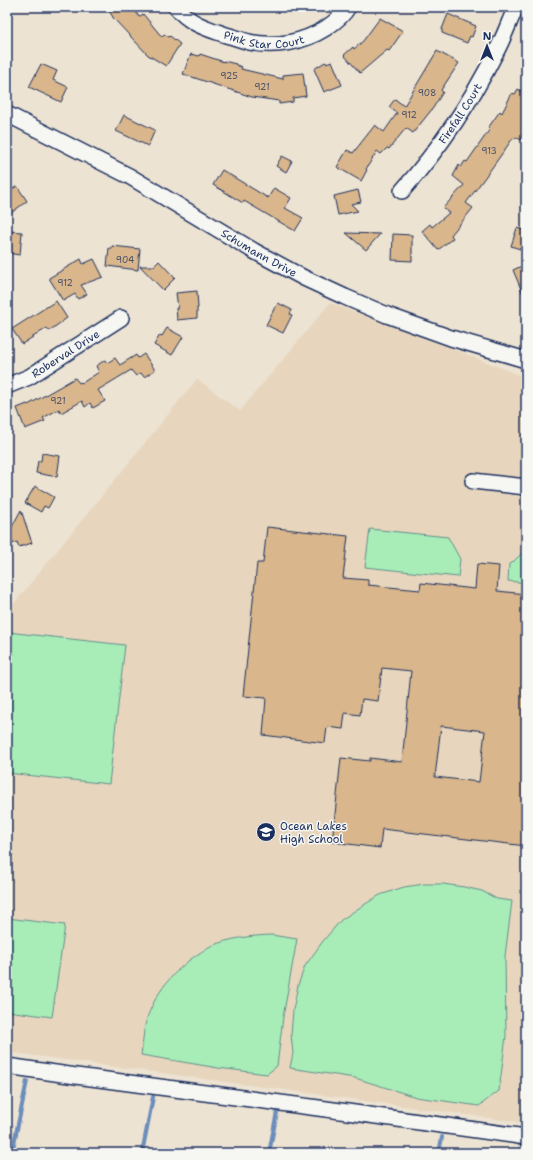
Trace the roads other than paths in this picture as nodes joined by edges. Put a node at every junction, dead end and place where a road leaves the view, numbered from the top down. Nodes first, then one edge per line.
1 (176, 7) edge
2 (348, 7) edge
3 (516, 7) edge
4 (7, 114) edge
5 (402, 192) dead end
6 (121, 318) dead end
7 (526, 360) edge
8 (7, 386) edge
9 (473, 481) dead end
10 (526, 487) edge
11 (7, 1066) edge
12 (526, 1137) edge

1 - 2 street, Pink Star Court
3 - 5 street, Firefall Court
4 - 7 street, Schumann Drive
6 - 8 street, Roberval Drive
9 - 10 street
11 - 12 street

